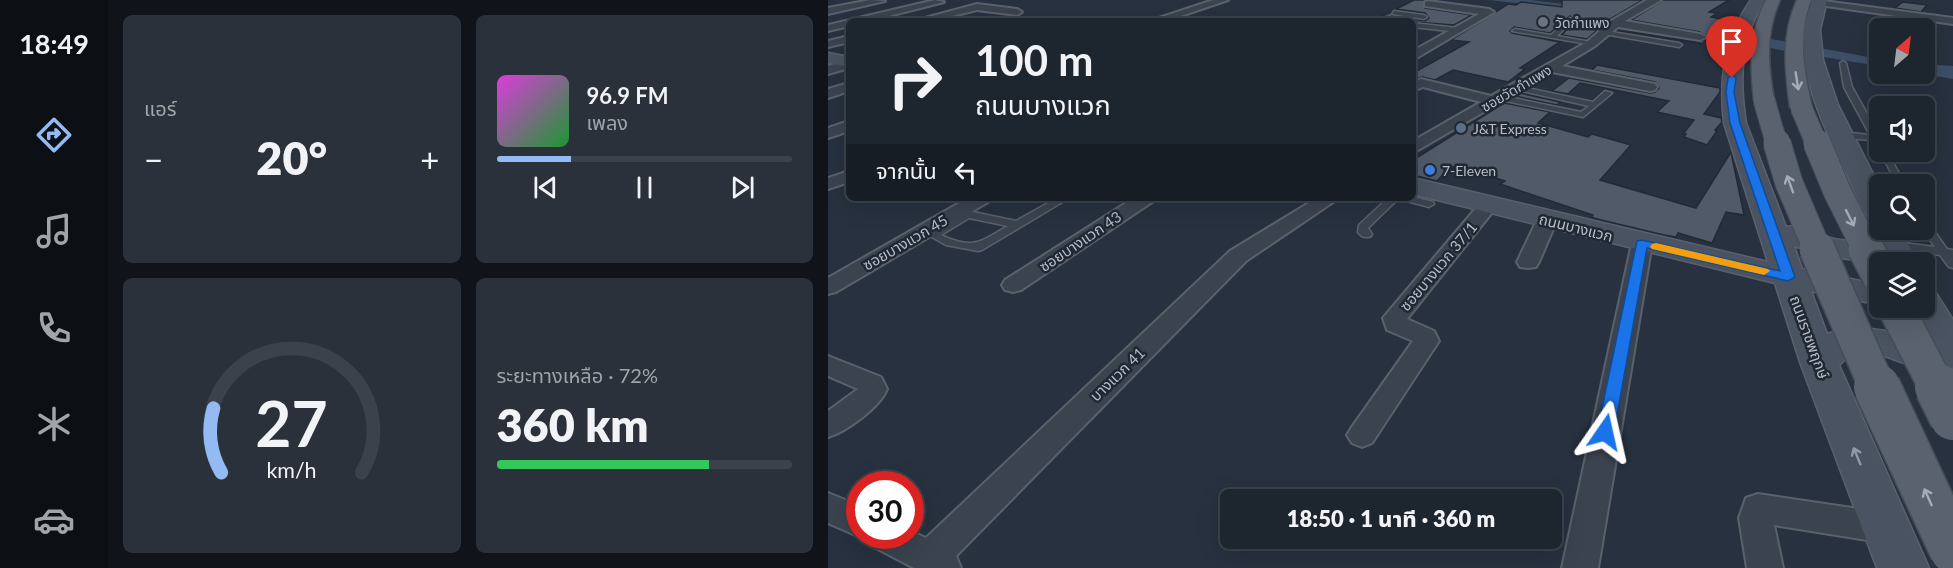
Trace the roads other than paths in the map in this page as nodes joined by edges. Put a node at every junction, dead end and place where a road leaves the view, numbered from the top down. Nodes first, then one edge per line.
1 (840, 0) edge
2 (883, 0) edge
3 (946, 0) edge
4 (1223, 0) edge
5 (1656, 0) edge
6 (1758, 0) edge
7 (1773, 0) edge
8 (1814, 1) edge
9 (828, 2) edge
10 (1921, 5) dead end
11 (1432, 7) joint
12 (828, 11) edge
13 (1394, 13) dead end
14 (1916, 16) junction
15 (869, 18) edge
16 (933, 18) edge
17 (1003, 18) edge
18 (1165, 18) edge
19 (1423, 19) junction
20 (1570, 20) dead end
21 (1953, 21) edge
22 (1416, 23) edge
23 (846, 24) edge
24 (1416, 25) edge
25 (828, 27) edge
26 (1462, 28) junction
27 (1611, 28) junction
28 (1515, 32) dead end
29 (1700, 37) dead end
30 (1746, 39) junction
31 (846, 40) edge
32 (1555, 40) junction
33 (828, 44) edge
34 (1591, 44) junction
35 (1679, 45) dead end
36 (1416, 54) edge
37 (828, 58) edge
38 (1564, 60) junction
39 (846, 62) edge
40 (1843, 63) dead end
41 (846, 64) edge
42 (1589, 65) dead end
43 (1550, 68) junction
44 (828, 70) edge
45 (1416, 86) edge
46 (1516, 87) junction
47 (1650, 87) dead end
48 (846, 88) edge
49 (1608, 93) dead end
50 (828, 94) edge
51 (1496, 99) junction
52 (1595, 105) junction
53 (1869, 126) edge
54 (846, 127) edge
55 (1840, 132) junction
56 (828, 133) edge
57 (1869, 138) edge
58 (1416, 146) edge
59 (846, 177) edge
60 (828, 184) edge
61 (1756, 184) junction
62 (1869, 193) edge
63 (1421, 195) edge
64 (977, 201) edge
65 (1059, 201) edge
66 (1143, 201) edge
67 (1325, 201) edge
68 (1391, 201) edge
69 (1489, 205) junction
70 (962, 213) junction
71 (1547, 220) junction
72 (1019, 225) junction
73 (1367, 234) dead end
74 (1935, 238) edge
75 (1876, 240) edge
76 (1642, 243) junction
77 (1894, 246) edge
78 (1869, 254) edge
79 (1949, 256) edge
80 (1528, 262) dead end
81 (1788, 277) junction
82 (1013, 285) dead end
83 (828, 287) edge
84 (1869, 293) edge
85 (1928, 318) edge
86 (1933, 318) edge
87 (1953, 349) edge
88 (1819, 362) junction
89 (828, 365) edge
90 (1953, 372) edge
91 (1953, 417) edge
92 (828, 426) edge
93 (1362, 435) dead end
94 (828, 507) edge
95 (846, 515) edge
96 (1886, 528) junction
97 (911, 549) edge
98 (1953, 550) edge
99 (937, 563) edge
100 (1580, 568) edge
101 (1766, 568) edge
102 (1903, 568) edge

1 - 9 street
2 - 12 street
3 - 15 street
4 - 18 street
5 - 27 street, ซอยวัดกำแพง
6 - 30 main road, ถนนราชพฤกษ์
7 - 30 main road, ถนนราชพฤกษ์
8 - 14 street
8 - 55 main road
8 -> 78 main road, bridge
10 - 14 street
11 - 19 lane
11 - 26 street
13 - 19 lane
14 - 21 street
16 - 17 street
19 - 22 lane
19 - 26 lane
20 - 32 lane
23 - 25 street
24 - 26 lane
26 - 36 street
27 - 29 street
27 - 34 street, ซอยวัดกำแพง
27 - 35 lane
28 - 32 lane
30 - 61 main road, ถนนราชพฤกษ์
98 -> 30 main road, ถนนราชพฤกษ์, bridge
31 - 33 street
32 - 34 lane
34 - 38 street, ซอยวัดกำแพง
37 - 39 main road
38 - 42 street
38 - 43 street, ซอยวัดกำแพง
40 - 53 lane
41 - 44 street
43 - 46 street, ซอยวัดกำแพง
43 - 47 street
45 - 51 street
46 - 51 street, ซอยวัดกำแพง
46 - 52 lane
48 - 50 street
49 - 52 lane
51 - 52 lane
51 - 58 street, ซอยวัดกำแพง
54 - 56 street
55 - 57 lane
55 - 62 main road
59 - 60 street
61 - 75 main road
61 - 81 main road, ถนนราชพฤกษ์
63 - 69 main road, ถนนบางแวก
64 - 70 street, ซอยบางแวก 45
65 - 72 lane
66 - 82 street, ซอยบางแวก 43
67 - 99 street, บางแวก 41
68 - 73 lane
69 - 71 main road, ถนนบางแวก
69 - 93 street, ซอยบางแวก 37/1
70 - 72 lane
70 - 72 lane
70 - 83 street, ซอยบางแวก 45
71 - 76 main road, ถนนบางแวก
71 - 80 street
74 - 79 lane
76 - 81 main road, ถนนบางแวก
76 - 100 street
77 - 79 lane
81 - 84 main road, ถนนบางแวก
81 - 88 main road, ถนนราชพฤกษ์
85 - 91 main road, bridge
86 - 87 main road
88 - 90 main road
96 -> 88 main road, ถนนราชพฤกษ์
89 - 92 street
94 - 95 street
96 - 101 street
96 - 102 main road, ถนนราชพฤกษ์
97 - 99 street

